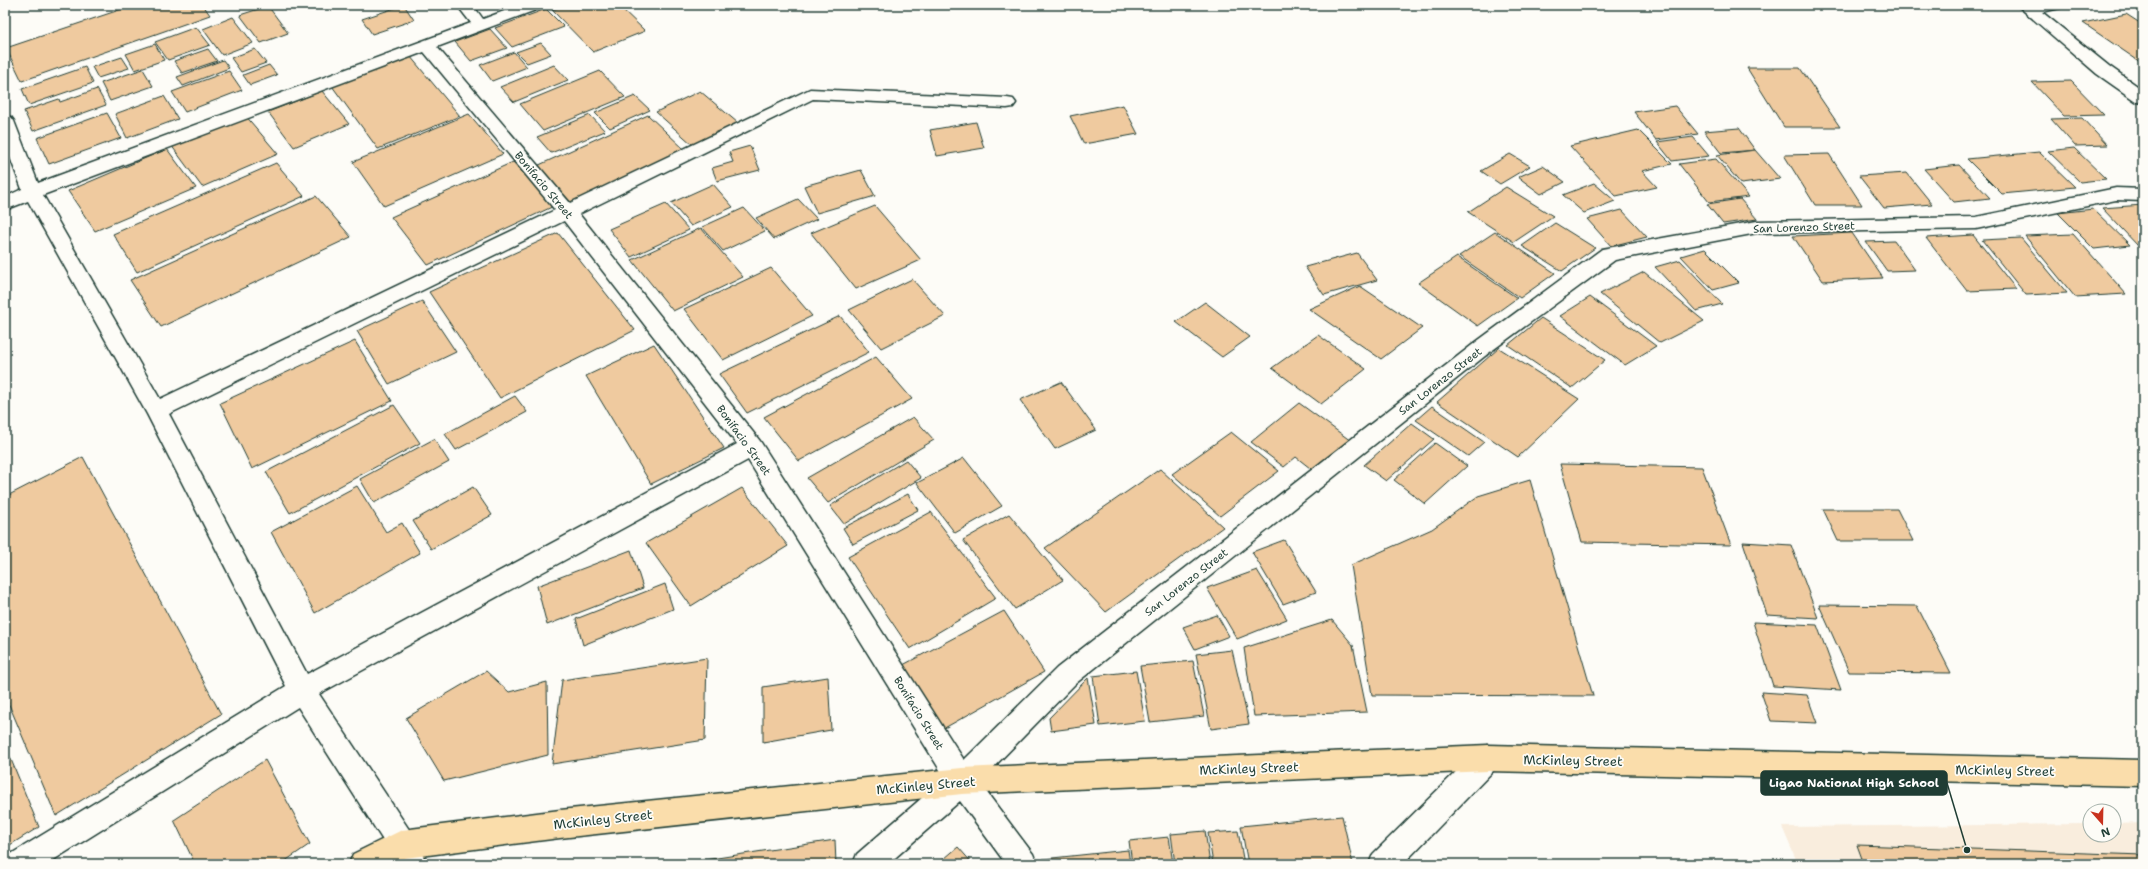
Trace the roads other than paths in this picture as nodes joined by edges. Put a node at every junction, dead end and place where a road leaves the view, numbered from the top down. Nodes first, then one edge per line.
1 (465, 5) edge
2 (535, 5) edge
3 (2054, 5) edge
4 (2027, 7) edge
5 (480, 25) junction
6 (426, 44) junction
7 (2143, 98) edge
8 (1007, 103) dead end
9 (5, 121) edge
10 (32, 192) junction
11 (2143, 195) edge
12 (5, 204) edge
13 (568, 213) junction
14 (156, 411) junction
15 (752, 447) junction
16 (302, 690) junction
17 (1488, 758) junction
18 (2143, 773) edge
19 (962, 781) junction
20 (407, 854) edge
21 (22, 864) edge
22 (364, 864) edge
23 (867, 864) edge
24 (1023, 864) edge
25 (1383, 864) edge

1 - 5 street
2 - 5 street
3 - 4 street
4 - 7 street
5 - 6 street
6 - 10 street
6 - 13 street, Bonifacio Street
8 - 13 street
9 - 10 street
10 - 12 street
10 - 14 street
11 - 19 street, San Lorenzo Street
13 - 14 street
13 - 15 street, Bonifacio Street
14 - 16 street
15 - 16 street
15 - 19 street, Bonifacio Street
16 - 20 street
16 - 21 street
17 - 18 main road, McKinley Street
17 - 19 main road, McKinley Street
17 - 25 street
19 - 20 main road, McKinley Street
19 - 23 street, San Lorenzo Street
19 - 24 street, Bonifacio Street
20 - 22 main road, McKinley Street

